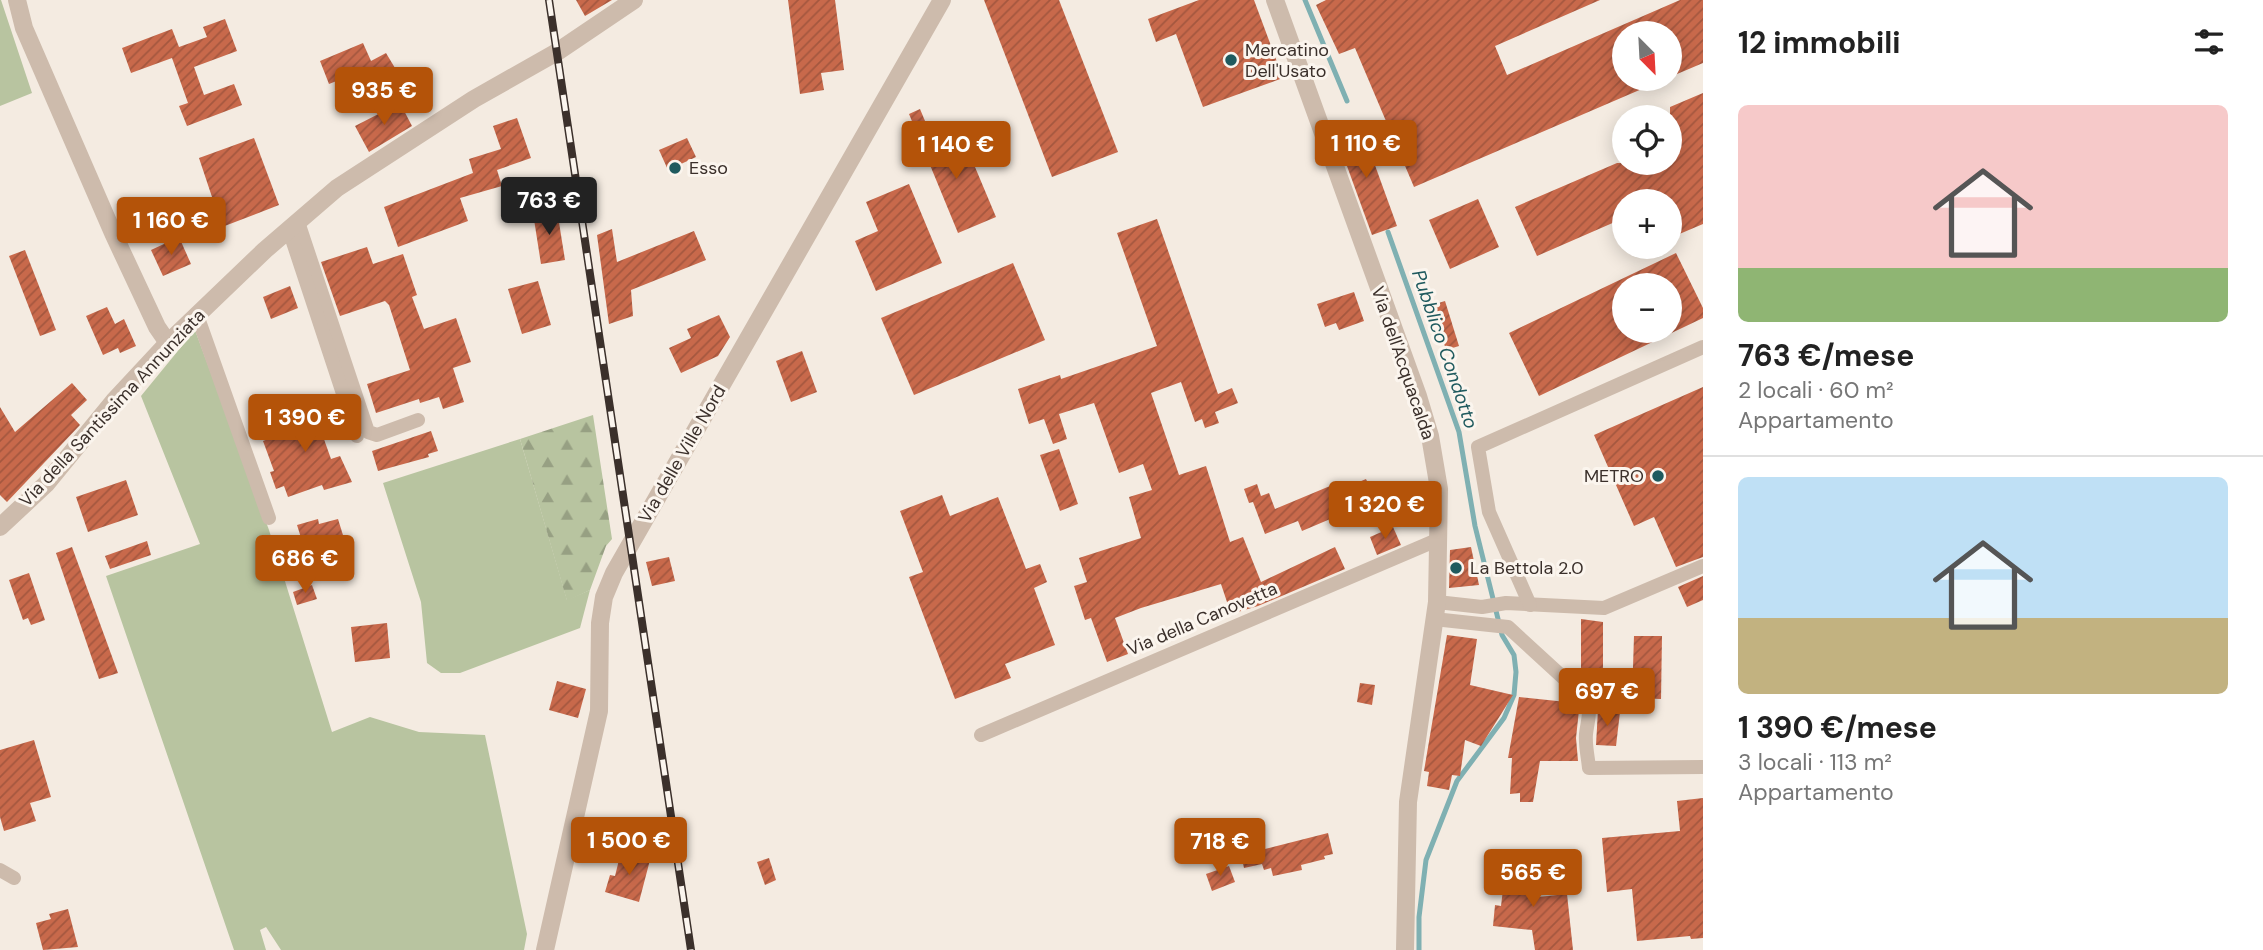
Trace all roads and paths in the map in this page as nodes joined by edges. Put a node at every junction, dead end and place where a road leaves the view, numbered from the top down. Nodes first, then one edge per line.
1 (17, 0) edge
2 (634, 0) edge
3 (942, 0) edge
4 (1275, 0) edge
5 (293, 226) junction
6 (197, 316) junction
7 (168, 343) junction
8 (1703, 347) edge
9 (418, 420) dead end
10 (357, 436) dead end
11 (269, 518) dead end
12 (0, 527) edge
13 (1437, 540) junction
14 (1703, 566) edge
15 (1530, 605) junction
16 (1435, 611) junction
17 (981, 735) dead end
18 (1703, 767) edge
19 (0, 870) edge
20 (13, 878) dead end
21 (545, 950) edge
22 (1405, 950) edge

1 - 7 street
2 - 5 street, Via della Santissima Annunziata
3 - 21 street, Via delle Ville Nord
4 - 13 street, Via dell'Acquacalda
5 - 6 street, Via della Santissima Annunziata
5 - 9 street
5 - 10 street
6 - 7 street, Via della Santissima Annunziata
6 - 11 street
7 - 12 street, Via della Santissima Annunziata
8 - 15 street
13 - 16 street, Via dell'Acquacalda
13 - 17 street, Via della Canovetta
14 - 15 street
15 - 16 street
16 - 18 street
16 - 22 street, Via dell'Acquacalda
19 - 20 street

